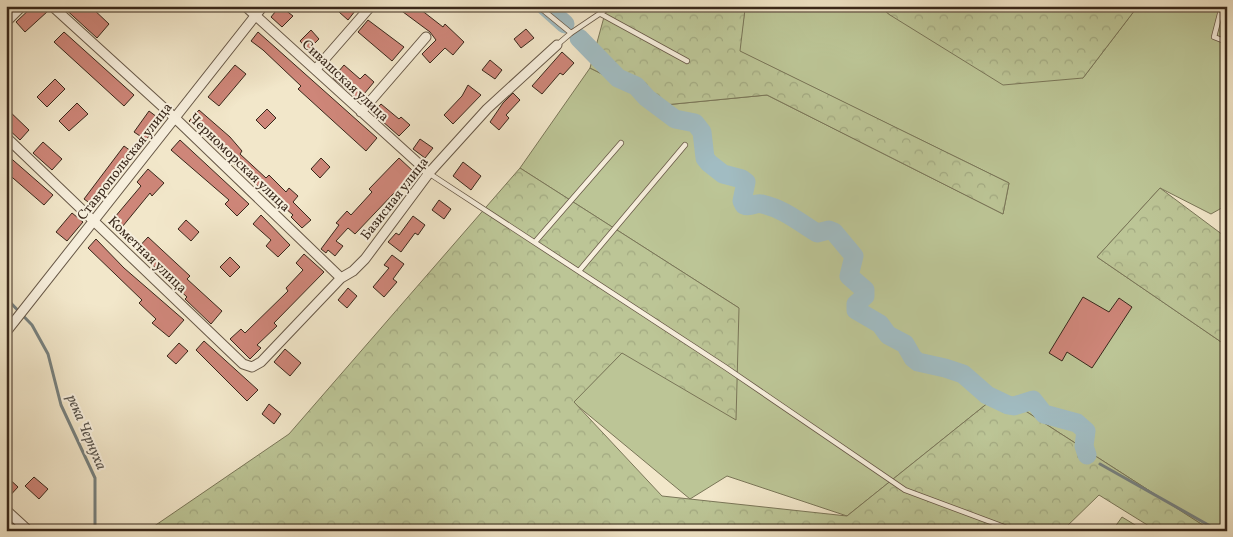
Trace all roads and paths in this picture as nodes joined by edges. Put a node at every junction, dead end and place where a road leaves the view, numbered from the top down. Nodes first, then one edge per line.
1 (22, 6) edge
2 (52, 6) edge
3 (245, 6) edge
4 (263, 6) edge
5 (371, 6) edge
6 (610, 6) edge
7 (1222, 6) edge
8 (543, 10) dead end
9 (601, 14) junction
10 (255, 16) junction
11 (6, 22) edge
12 (571, 33) junction
13 (426, 37) dead end
14 (1227, 42) edge
15 (557, 45) joint
16 (687, 61) dead end
17 (316, 69) junction
18 (361, 112) junction
19 (175, 118) junction
20 (6, 137) edge
21 (620, 143) dead end
22 (685, 145) dead end
23 (429, 173) junction
24 (95, 222) junction
25 (535, 242) junction
26 (579, 271) junction
27 (341, 278) junction
28 (6, 332) edge
29 (252, 367) joint
30 (6, 510) edge
31 (29, 531) edge
32 (1015, 531) edge

1 - 11 street
2 - 19 street, Черноморская улица
3 - 10 street, Сивашская улица
4 - 10 street, Ставропольская улица
5 - 17 street
6 - 9 lane
7 - 14 lane
8 - 12 lane
9 - 12 lane
9 - 16 lane
10 - 17 street, Сивашская улица
10 - 19 street, Ставропольская улица
12 - 15 lane
13 - 18 street
15 - 23 street, Базисная улица
17 - 18 street, Сивашская улица
18 - 23 street, Сивашская улица
19 - 24 street, Ставропольская улица
19 - 27 street, Черноморская улица
20 - 24 street, Кометная улица
21 - 25 lane
22 - 26 lane
23 - 25 lane
23 - 27 street, Базисная улица
24 - 28 street, Ставропольская улица
24 - 29 street, Кометная улица
25 - 26 lane
26 - 32 lane
27 - 29 street, Базисная улица
30 - 31 street

